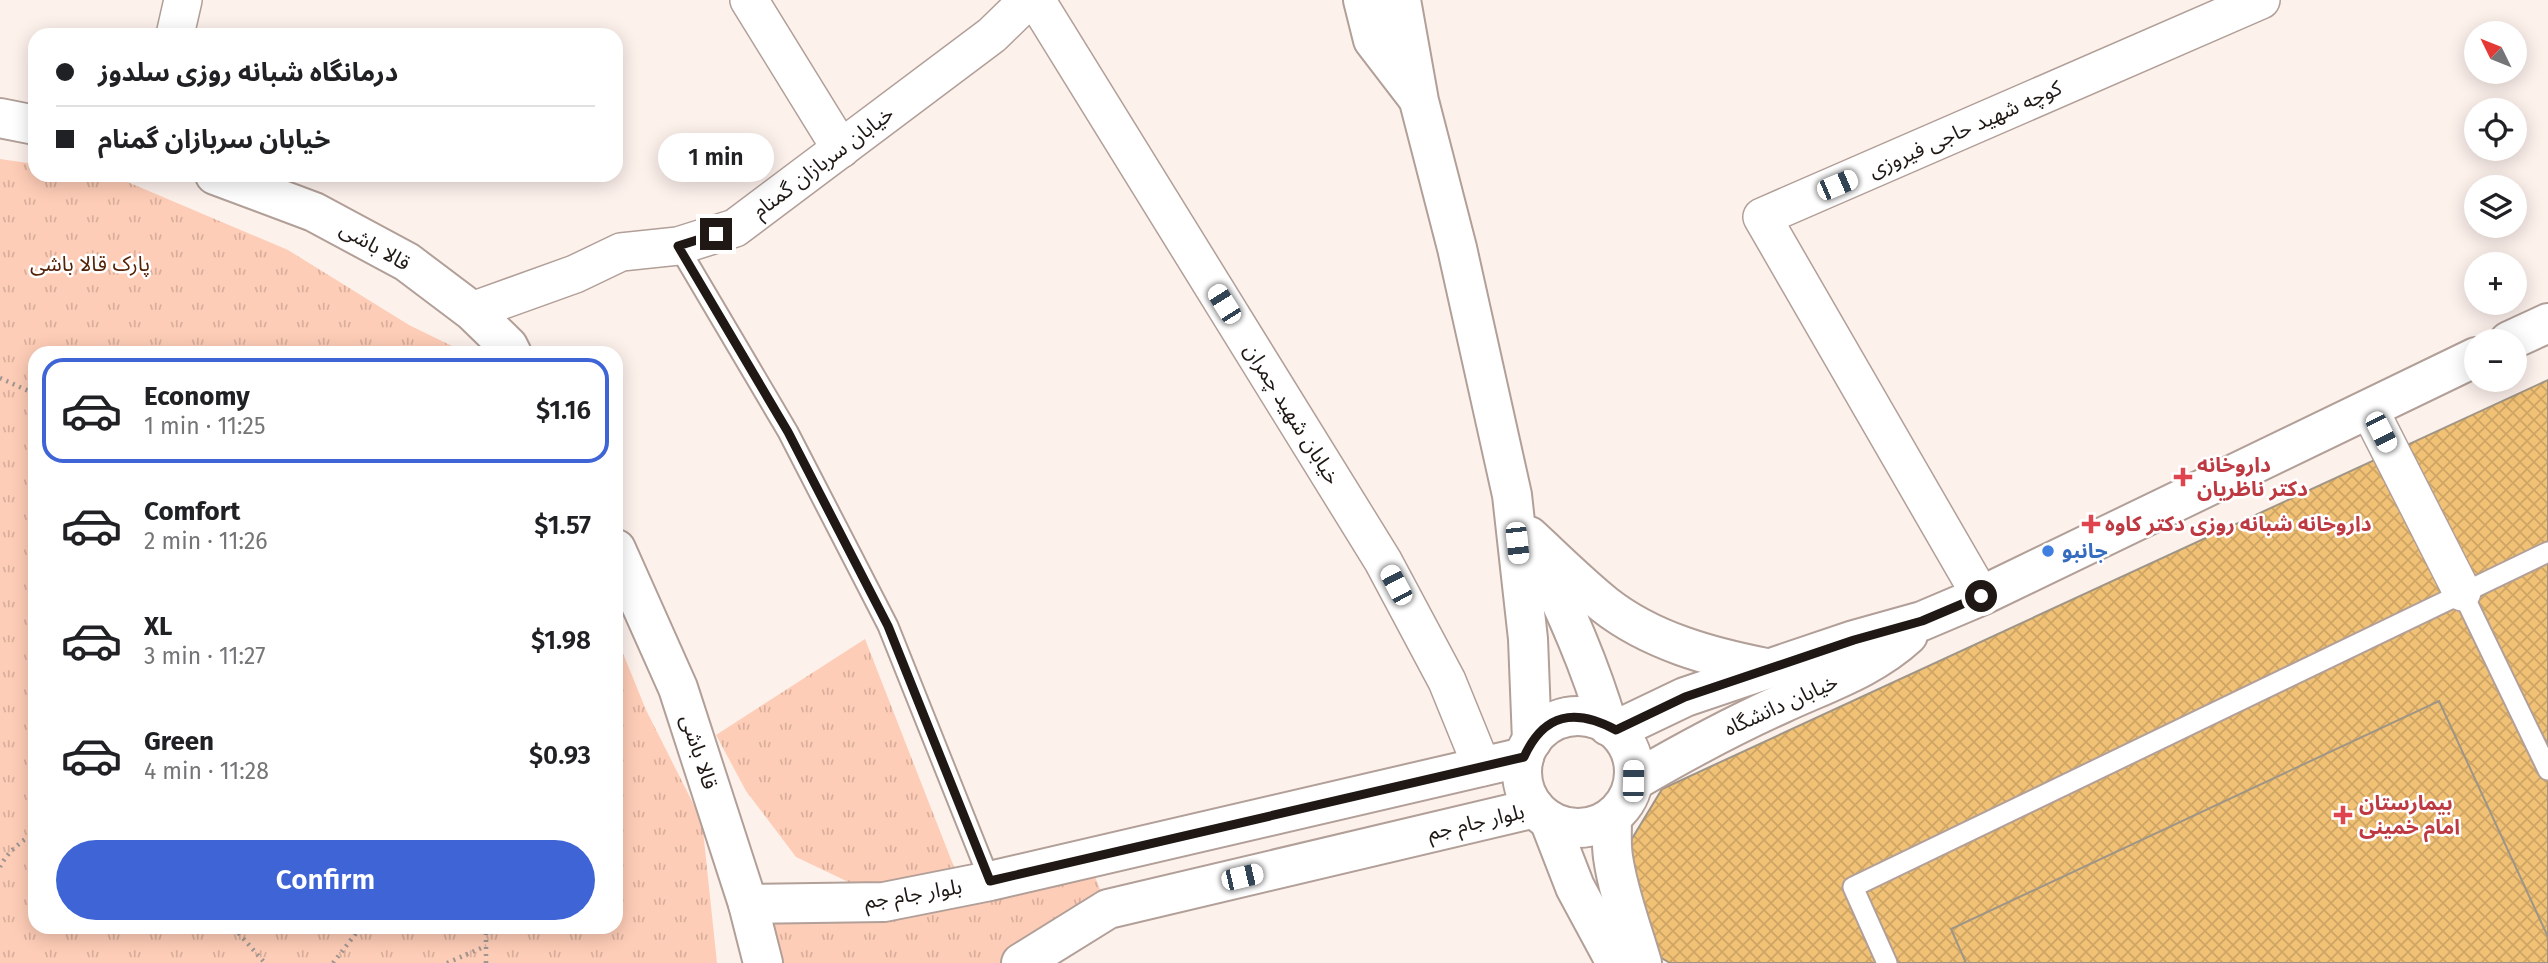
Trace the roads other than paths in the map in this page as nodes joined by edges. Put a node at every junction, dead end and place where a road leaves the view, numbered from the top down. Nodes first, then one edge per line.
1 (183, 0) edge
2 (749, 0) edge
3 (1028, 0) edge
4 (1036, 0) edge
5 (1363, 0) edge
6 (1401, 0) edge
7 (2261, 0) edge
8 (177, 28) edge
9 (1419, 101) junction
10 (0, 118) edge
11 (28, 124) edge
12 (841, 149) junction
13 (234, 182) edge
14 (678, 246) junction
15 (471, 311) junction
16 (2548, 323) edge
17 (2527, 333) edge
18 (508, 346) edge
19 (2464, 363) edge
20 (2369, 409) junction
21 (1512, 495) junction
22 (1529, 536) junction
23 (2548, 552) edge
24 (623, 565) edge
25 (2462, 592) junction
26 (1981, 596) junction
27 (1922, 621) junction
28 (1772, 669) junction
29 (1612, 728) junction
30 (1528, 749) junction
31 (1482, 767) junction
32 (2547, 767) edge
33 (1633, 781) junction
34 (1542, 814) junction
35 (1612, 818) junction
36 (990, 881) junction
37 (748, 904) junction
38 (763, 963) edge
39 (1021, 963) edge
40 (1616, 963) edge
41 (1642, 963) edge
42 (1887, 963) edge

1 - 8 street
2 - 12 street
3 - 12 street, خیابان سربازان گمنام
4 - 31 street, خیابان شهید چمران
5 - 9 main road
6 - 9 main road
7 - 26 street, کوچه شهید حاجی فیروزی
9 - 21 main road
10 - 11 main road
12 - 14 street, خیابان سربازان گمنام
13 - 15 main road, قالا باشی
14 - 15 street, خیابان سربازان گمنام
14 - 36 lane
15 - 18 main road, قالا باشی
16 - 17 main road
19 - 20 main road, خیابان دانشگاه
20 - 25 street
20 - 26 main road, خیابان دانشگاه
21 - 22 main road
21 - 30 main road
22 - 28 main road
22 - 29 main road
23 - 25 lane
24 - 37 main road, قالا باشی
25 - 32 lane
25 - 42 lane
26 - 27 main road, خیابان دانشگاه
27 - 28 main road, خیابان دانشگاه
27 - 33 main road, خیابان دانشگاه
28 - 29 main road, خیابان دانشگاه
29 - 30 main road
29 - 33 main road
30 - 31 main road, بلوار جام جم
30 - 34 main road
31 - 36 main road, بلوار جام جم
33 - 35 main road
34 - 35 main road
34 - 39 main road, بلوار جام جم
34 - 40 main road
35 - 41 main road
36 - 37 main road, بلوار جام جم
37 - 38 main road, قالا باشی

